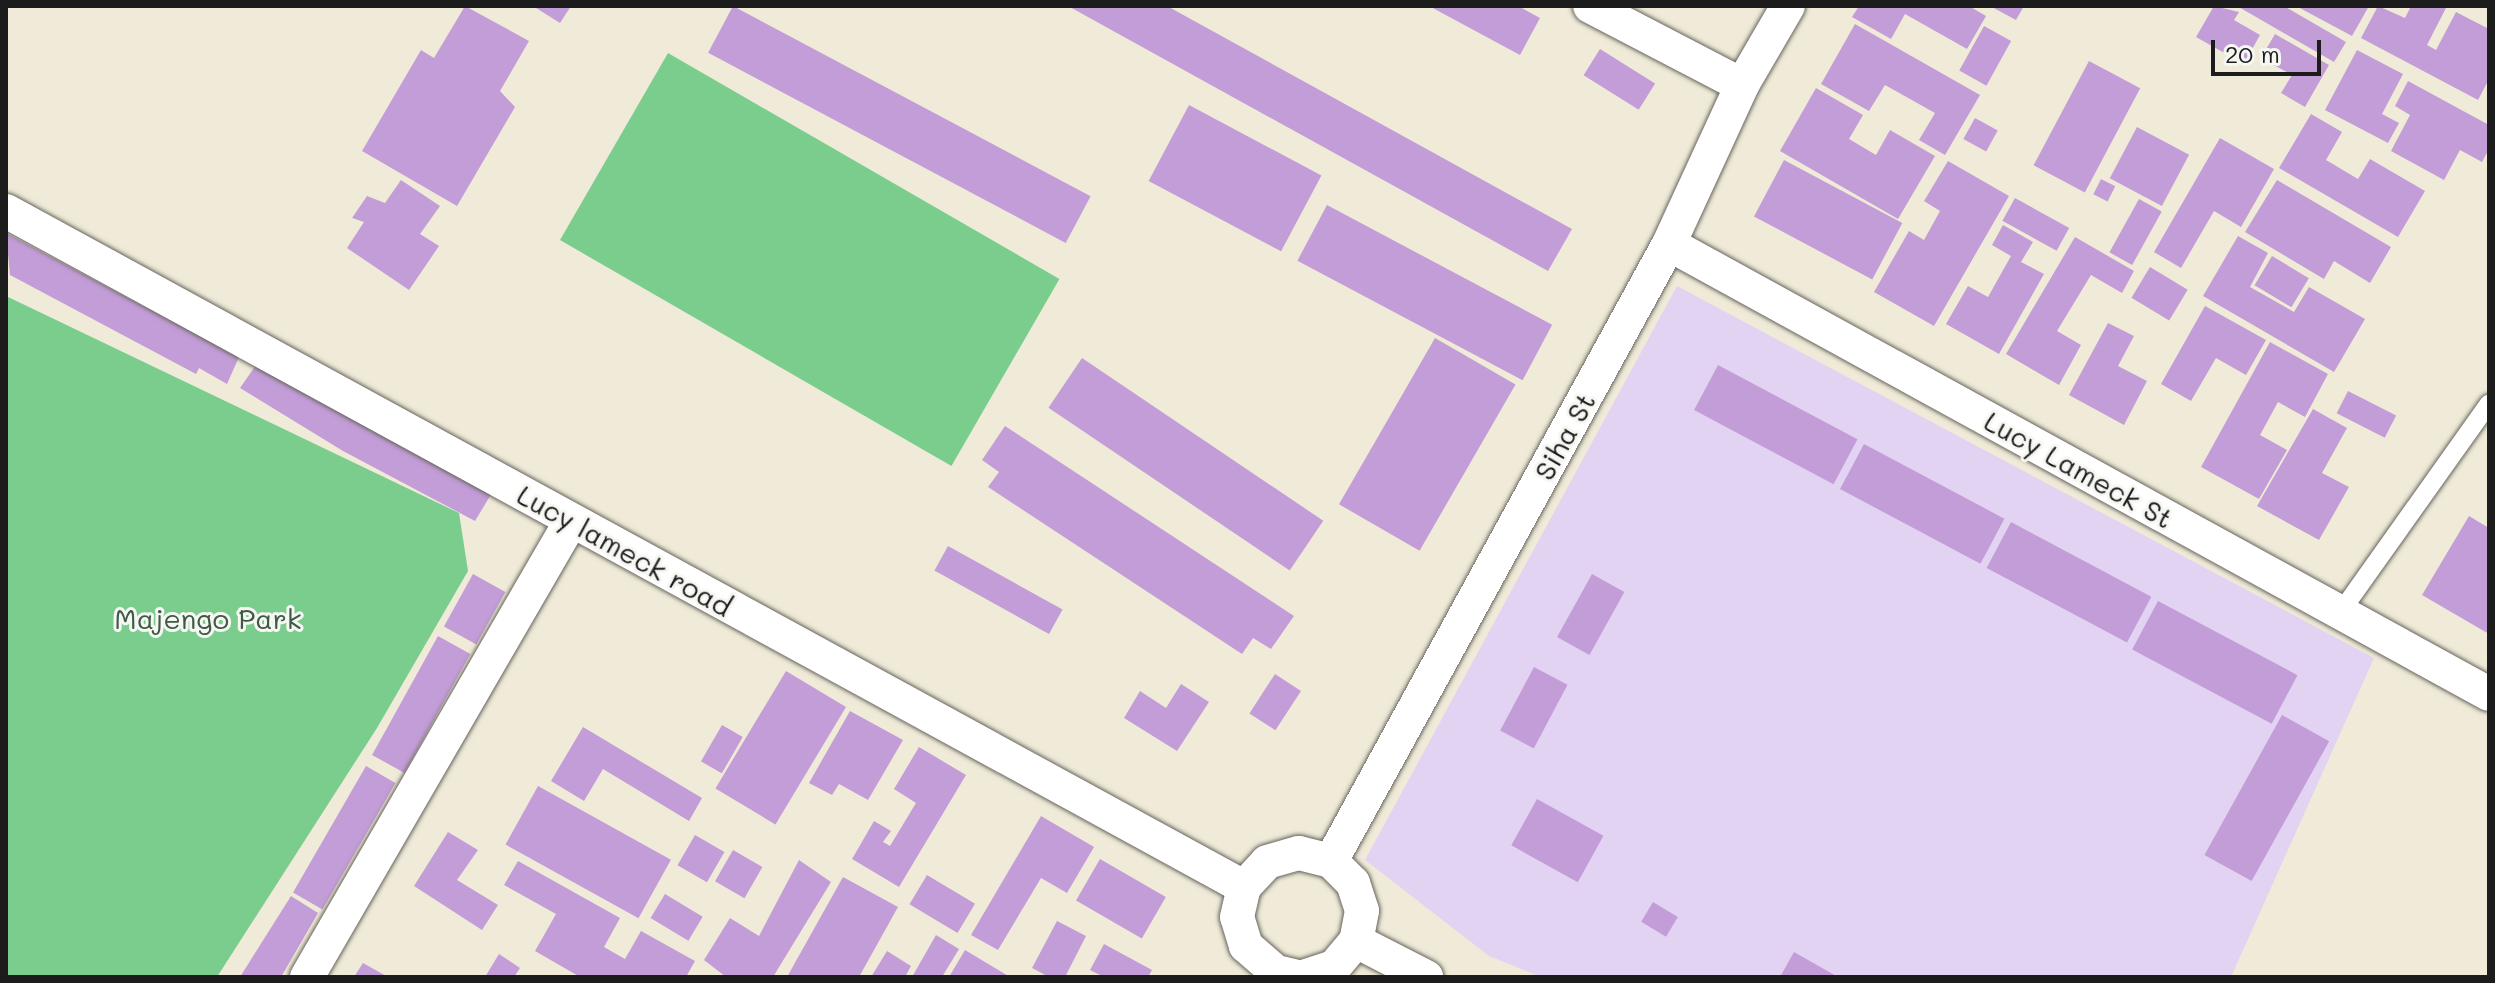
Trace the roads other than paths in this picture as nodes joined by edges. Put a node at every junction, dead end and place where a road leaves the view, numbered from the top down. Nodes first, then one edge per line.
1 (1590, 6) edge
2 (1788, 6) edge
3 (1742, 85) junction
4 (6, 211) edge
5 (1669, 244) junction
6 (2489, 403) edge
7 (571, 521) junction
8 (2340, 613) junction
9 (2489, 694) edge
10 (1331, 861) junction
11 (1244, 887) junction
12 (1356, 941) junction
13 (1287, 976) edge
14 (307, 977) edge
15 (1426, 977) edge

1 - 3 street
2 - 3 street, Siha St
3 - 5 street, Siha St
4 - 7 street, Lucy lameck road
5 - 8 street, Lucy Lameck St
5 - 10 street, Siha St
6 - 8 lane
7 - 11 street, Lucy lameck road
7 - 14 street
8 - 9 street, Lucy Lameck St
10 - 11 street
10 - 12 street
11 - 13 street
12 - 13 street
12 - 15 street

